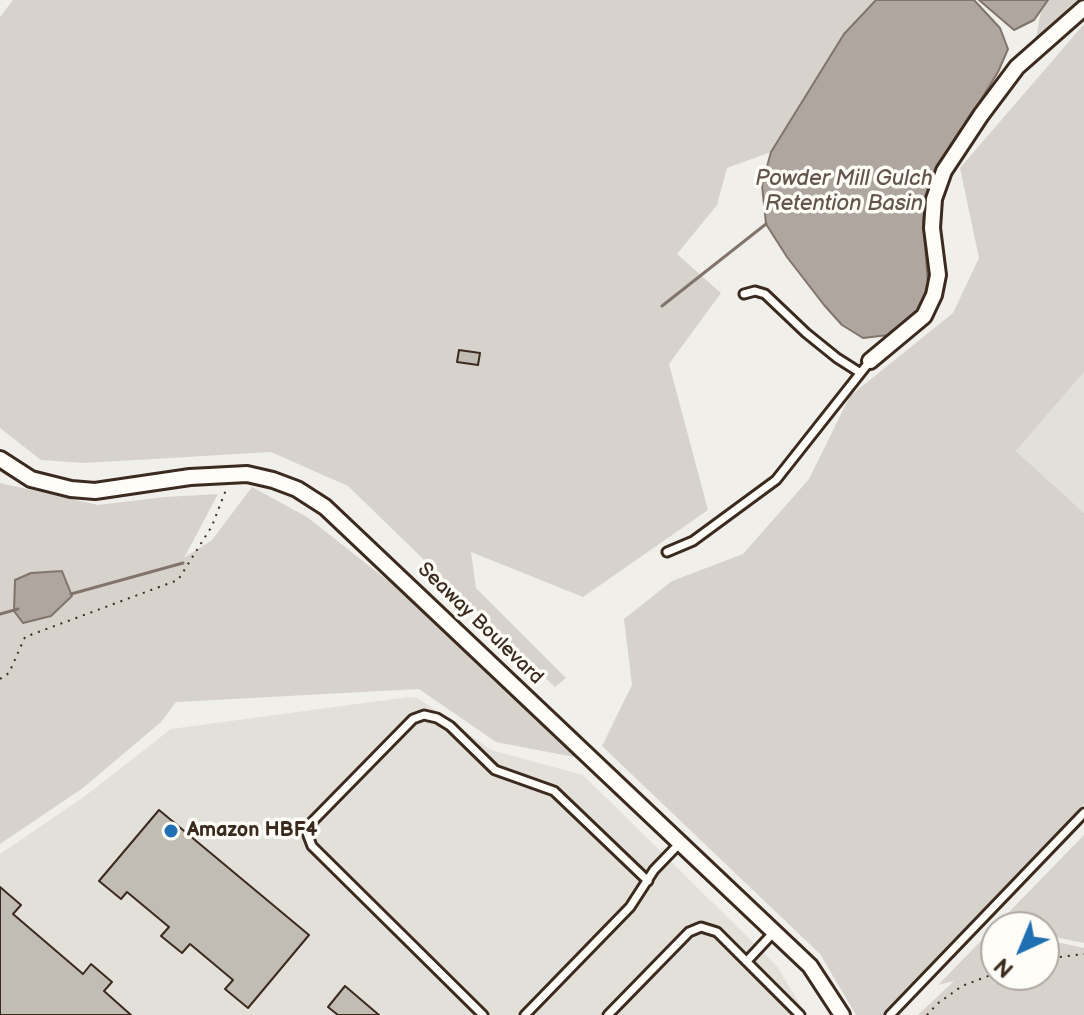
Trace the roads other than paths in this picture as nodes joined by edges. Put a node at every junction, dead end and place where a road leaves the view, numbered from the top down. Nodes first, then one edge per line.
1 (1084, 8) edge
2 (744, 294) dead end
3 (864, 367) junction
4 (0, 459) edge
5 (667, 552) dead end
6 (1084, 813) edge
7 (680, 843) junction
8 (648, 881) junction
9 (774, 932) junction
10 (747, 961) junction
11 (483, 1015) edge
12 (525, 1015) edge
13 (608, 1015) edge
14 (800, 1015) edge
15 (842, 1015) edge
16 (890, 1015) edge

1 - 3 street
2 - 3 lane
3 - 5 lane
4 - 7 street, Seaway Boulevard
6 - 16 lane
7 - 8 lane
7 - 9 street, Seaway Boulevard
8 - 11 lane
8 - 12 lane
9 - 10 lane
9 - 15 street, Seaway Boulevard
10 - 13 lane
10 - 14 lane

